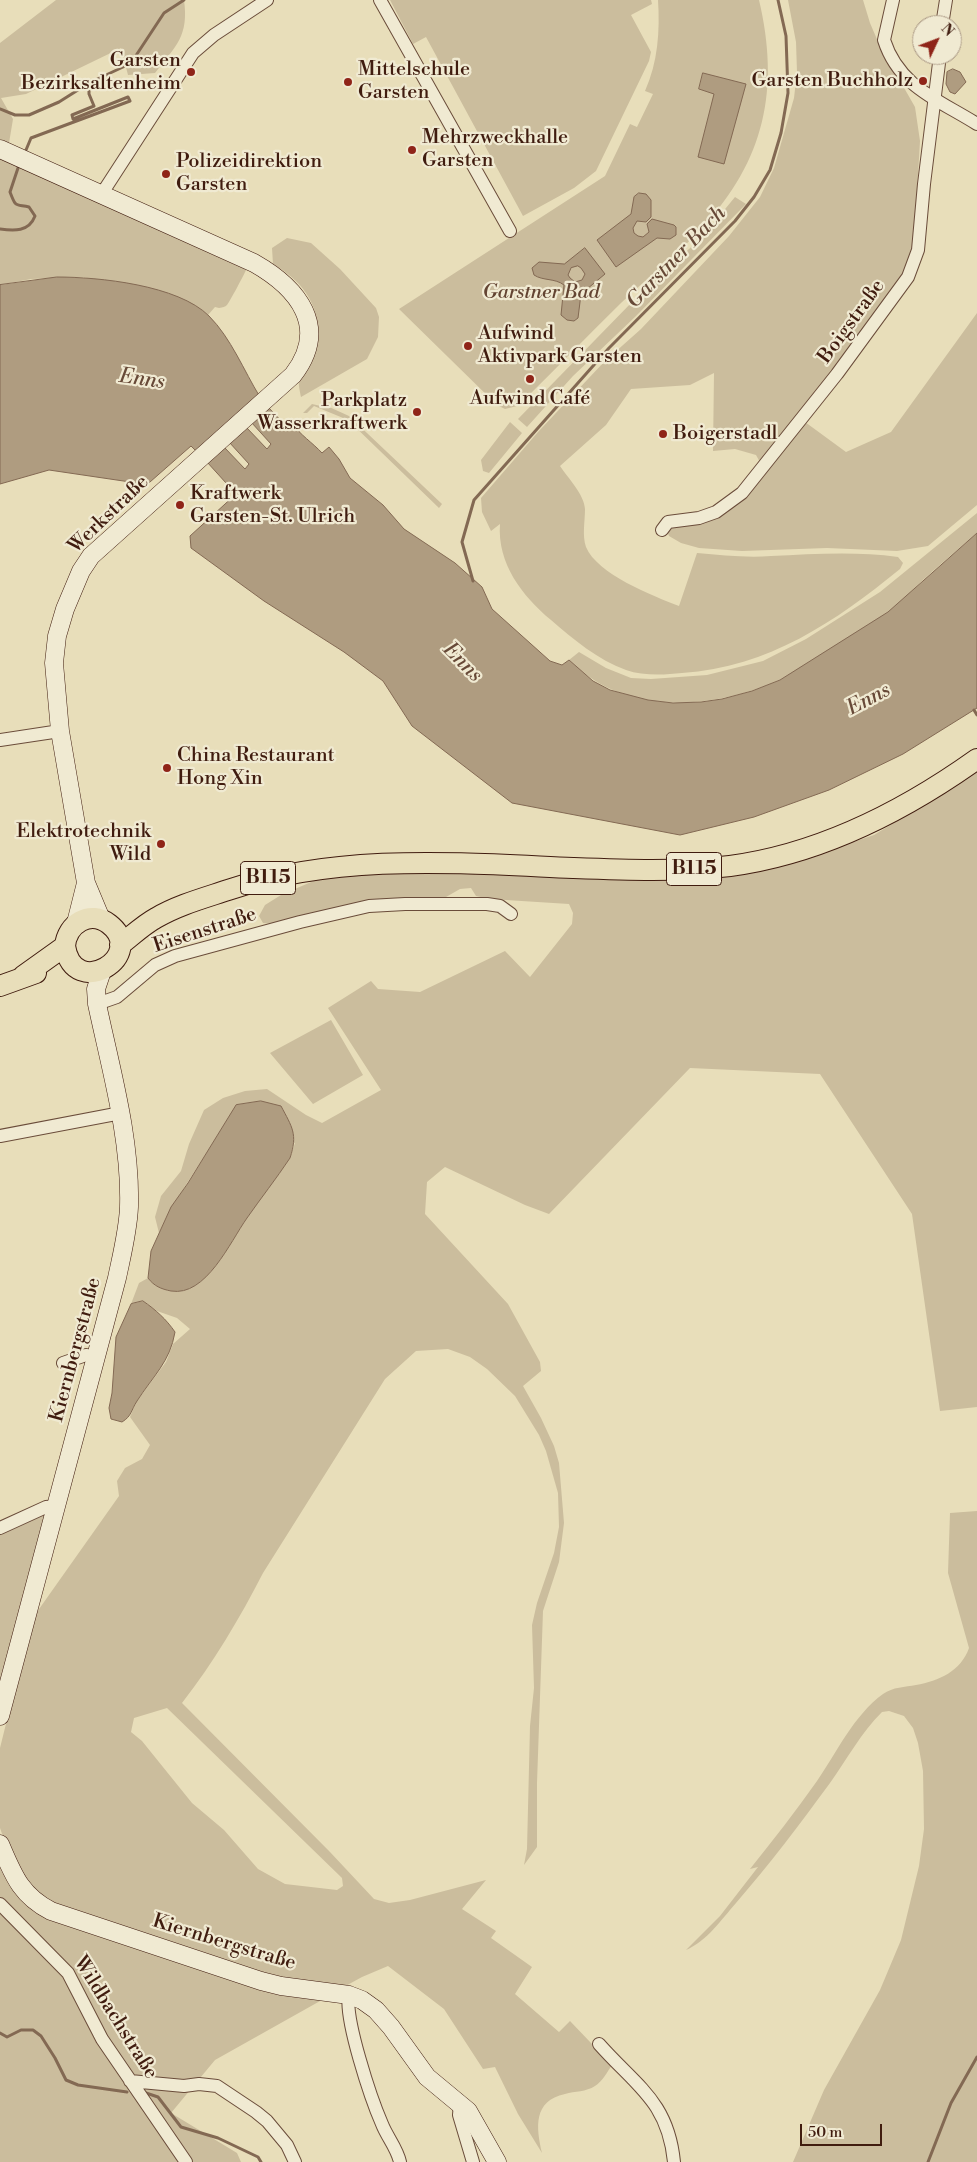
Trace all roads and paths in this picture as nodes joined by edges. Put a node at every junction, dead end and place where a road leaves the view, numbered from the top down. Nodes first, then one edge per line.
1 (267, 0) edge
2 (380, 0) edge
3 (893, 0) edge
4 (946, 0) edge
5 (944, 15) edge
6 (939, 65) edge
7 (934, 98) junction
8 (977, 124) edge
9 (0, 149) edge
10 (101, 195) junction
11 (510, 231) dead end
12 (662, 530) dead end
13 (60, 731) junction
14 (0, 740) edge
15 (977, 759) edge
16 (86, 883) junction
17 (511, 914) dead end
18 (157, 918) junction
19 (107, 923) junction
20 (76, 924) junction
21 (120, 945) junction
22 (86, 974) junction
23 (0, 986) edge
24 (121, 1113) junction
25 (0, 1136) edge
26 (96, 1356) junction
27 (64, 1363) dead end
28 (56, 1506) junction
29 (0, 1528) edge
30 (0, 1716) edge
31 (0, 1844) edge
32 (0, 1904) edge
33 (349, 1995) junction
34 (599, 2044) dead end
35 (130, 2081) junction
36 (460, 2103) junction
37 (186, 2162) edge
38 (295, 2162) edge
39 (400, 2162) edge
40 (473, 2162) edge
41 (496, 2162) edge
42 (674, 2162) edge

1 - 10 street
2 - 11 street
3 - 7 street
4 - 5 street
6 - 7 street, Boigstraße
7 - 8 street
7 - 12 street, Boigstraße
9 - 10 street, Werkstraße
10 - 13 street, Werkstraße
13 - 14 street
13 - 16 street, Werkstraße
15 - 18 main road, B115
16 - 19 street, Werkstraße
16 - 20 street, Werkstraße
17 - 22 street, Eisenstraße
18 - 19 main road, B115
18 - 21 main road, B115
19 - 20 main road, B115
19 - 21 main road
20 - 22 main road, B115
21 - 22 main road, B115
22 - 23 main road, B115
22 - 24 street, Kiernbergstraße
24 - 25 street
24 - 26 street, Kiernbergstraße
26 - 27 street
26 - 28 street, Kiernbergstraße
28 - 29 street
28 - 30 street, Kiernbergstraße
31 - 33 street, Kiernbergstraße
32 - 35 street, Wildbachstraße
33 - 36 street, Kiernbergstraße
33 - 39 street
34 - 42 street
35 - 37 street, Wildbachstraße
35 - 38 street
36 - 40 street
36 - 41 street, Kiernbergstraße

